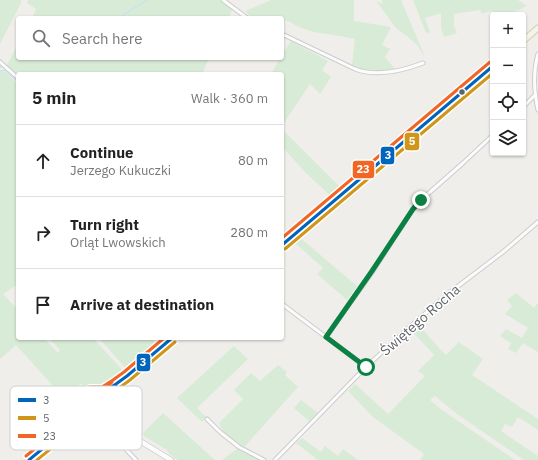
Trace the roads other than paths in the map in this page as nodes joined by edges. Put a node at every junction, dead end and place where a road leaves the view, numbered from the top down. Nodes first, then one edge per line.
1 (224, 0) edge
2 (244, 16) edge
3 (538, 28) edge
4 (284, 35) edge
5 (526, 38) edge
6 (538, 54) edge
7 (0, 62) edge
8 (422, 63) dead end
9 (490, 69) edge
10 (16, 76) edge
11 (535, 95) junction
12 (526, 104) edge
13 (538, 110) edge
14 (490, 138) edge
15 (538, 222) edge
16 (284, 243) edge
17 (284, 306) edge
18 (326, 337) junction
19 (170, 340) edge
20 (366, 367) junction
21 (127, 376) junction
22 (112, 386) edge
23 (116, 386) edge
24 (206, 419) dead end
25 (142, 442) edge
26 (41, 450) edge
27 (127, 450) edge
28 (134, 457) junction
29 (29, 460) edge
30 (130, 460) edge
31 (136, 460) edge
32 (170, 460) edge
33 (264, 460) edge
34 (275, 460) edge

1 - 2 street
3 - 5 main road
4 - 8 street
6 - 11 street
7 - 10 street
9 - 16 main road
11 - 12 street
11 - 13 street
14 - 18 street
15 - 20 street, Świętego Rocha
17 - 18 street
18 - 20 street
19 - 21 main road
20 - 34 street, Świętego Rocha
21 - 22 main road
21 - 23 main road
24 - 33 street
25 - 32 main road
26 - 29 main road
27 - 28 street
28 - 30 street
28 - 31 street

